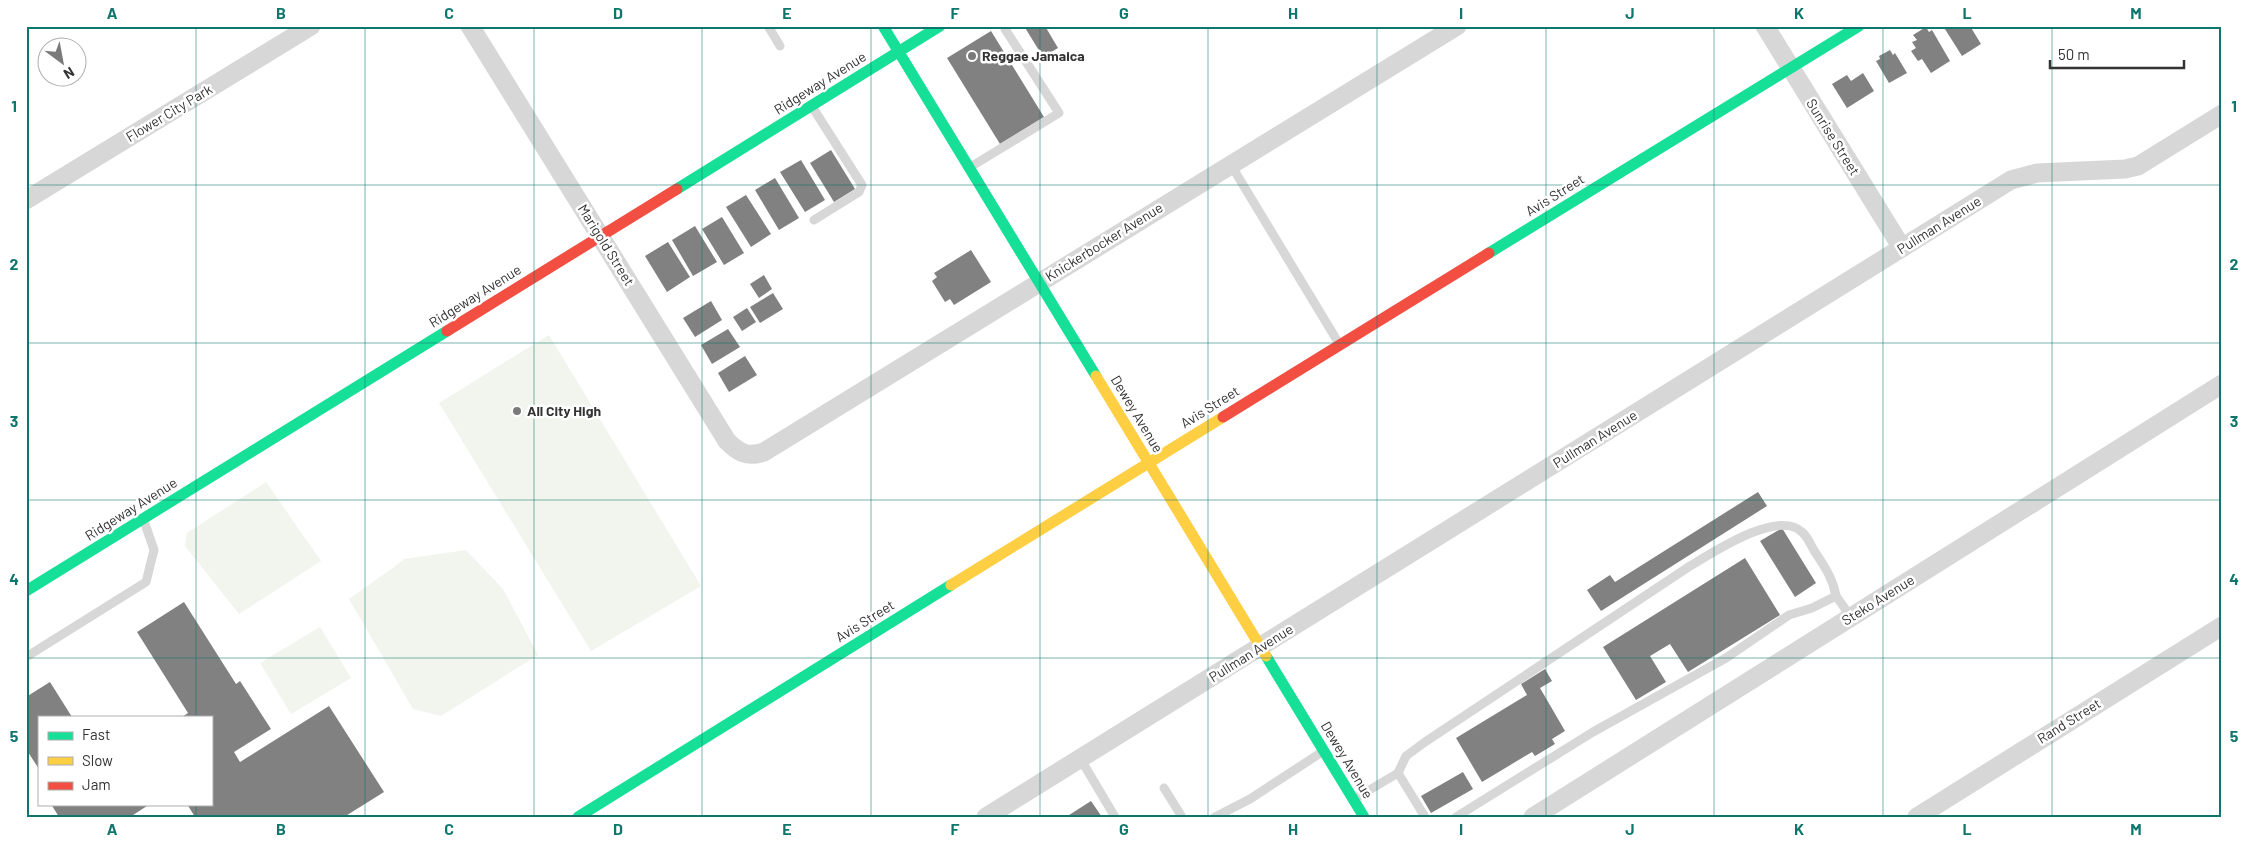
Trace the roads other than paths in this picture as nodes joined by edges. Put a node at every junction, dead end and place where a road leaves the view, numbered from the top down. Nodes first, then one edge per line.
1 (311, 26) edge
2 (470, 26) edge
3 (768, 26) edge
4 (883, 26) edge
5 (940, 26) edge
6 (1457, 26) edge
7 (1765, 26) edge
8 (1859, 26) edge
9 (1005, 28) dead end
10 (780, 46) dead end
11 (899, 52) junction
12 (1791, 68) junction
13 (812, 105) junction
14 (2222, 114) edge
15 (1231, 165) junction
16 (969, 167) junction
17 (26, 200) edge
18 (814, 220) dead end
19 (600, 236) junction
20 (1902, 248) junction
21 (1039, 282) junction
22 (1340, 345) junction
23 (2222, 384) edge
24 (750, 455) joint
25 (1149, 462) junction
26 (143, 519) junction
27 (26, 591) edge
28 (1836, 596) junction
29 (1851, 617) junction
30 (2222, 626) edge
31 (1261, 647) junction
32 (26, 658) edge
33 (1324, 750) junction
34 (1080, 758) junction
35 (1398, 773) junction
36 (1164, 788) dead end
37 (1354, 800) junction
38 (578, 817) edge
39 (986, 817) edge
40 (1115, 817) edge
41 (1182, 817) edge
42 (1214, 817) edge
43 (1364, 817) edge
44 (1425, 817) edge
45 (1456, 817) edge
46 (1533, 817) edge
47 (1917, 817) edge

1 - 17 street, Flower City Park
2 - 19 street, Marigold Street
3 - 10 lane
4 - 11 street, Dewey Avenue
5 - 11 street, Ridgeway Avenue
6 - 15 street, Knickerbocker Avenue
7 - 12 street, Sunrise Street
8 - 12 street, Avis Street
9 - 16 lane
11 - 13 street, Ridgeway Avenue
11 - 16 street, Dewey Avenue
12 - 20 street, Sunrise Street
12 - 22 street, Avis Street
13 - 18 lane
13 - 19 street, Ridgeway Avenue
14 - 20 street, Pullman Avenue
15 - 21 street, Knickerbocker Avenue
15 - 22 lane
16 - 21 street, Dewey Avenue
19 - 24 street, Marigold Street
19 - 26 street, Ridgeway Avenue
20 - 31 street, Pullman Avenue
21 - 24 street, Knickerbocker Avenue
21 - 25 street, Dewey Avenue
22 - 25 street, Avis Street
23 - 29 street, Steko Avenue
25 - 31 street, Dewey Avenue
25 - 38 street, Avis Street
26 - 27 street, Ridgeway Avenue
26 - 32 lane
28 - 29 lane
28 - 35 lane
28 - 45 lane
29 - 46 street, Steko Avenue
30 - 47 street, Rand Street
31 - 33 street, Dewey Avenue
31 - 34 street, Pullman Avenue
33 - 37 street, Dewey Avenue
33 - 42 lane
34 - 39 street, Pullman Avenue
34 - 40 lane
35 - 37 lane
35 - 44 lane
36 - 41 lane
37 - 43 street, Dewey Avenue

